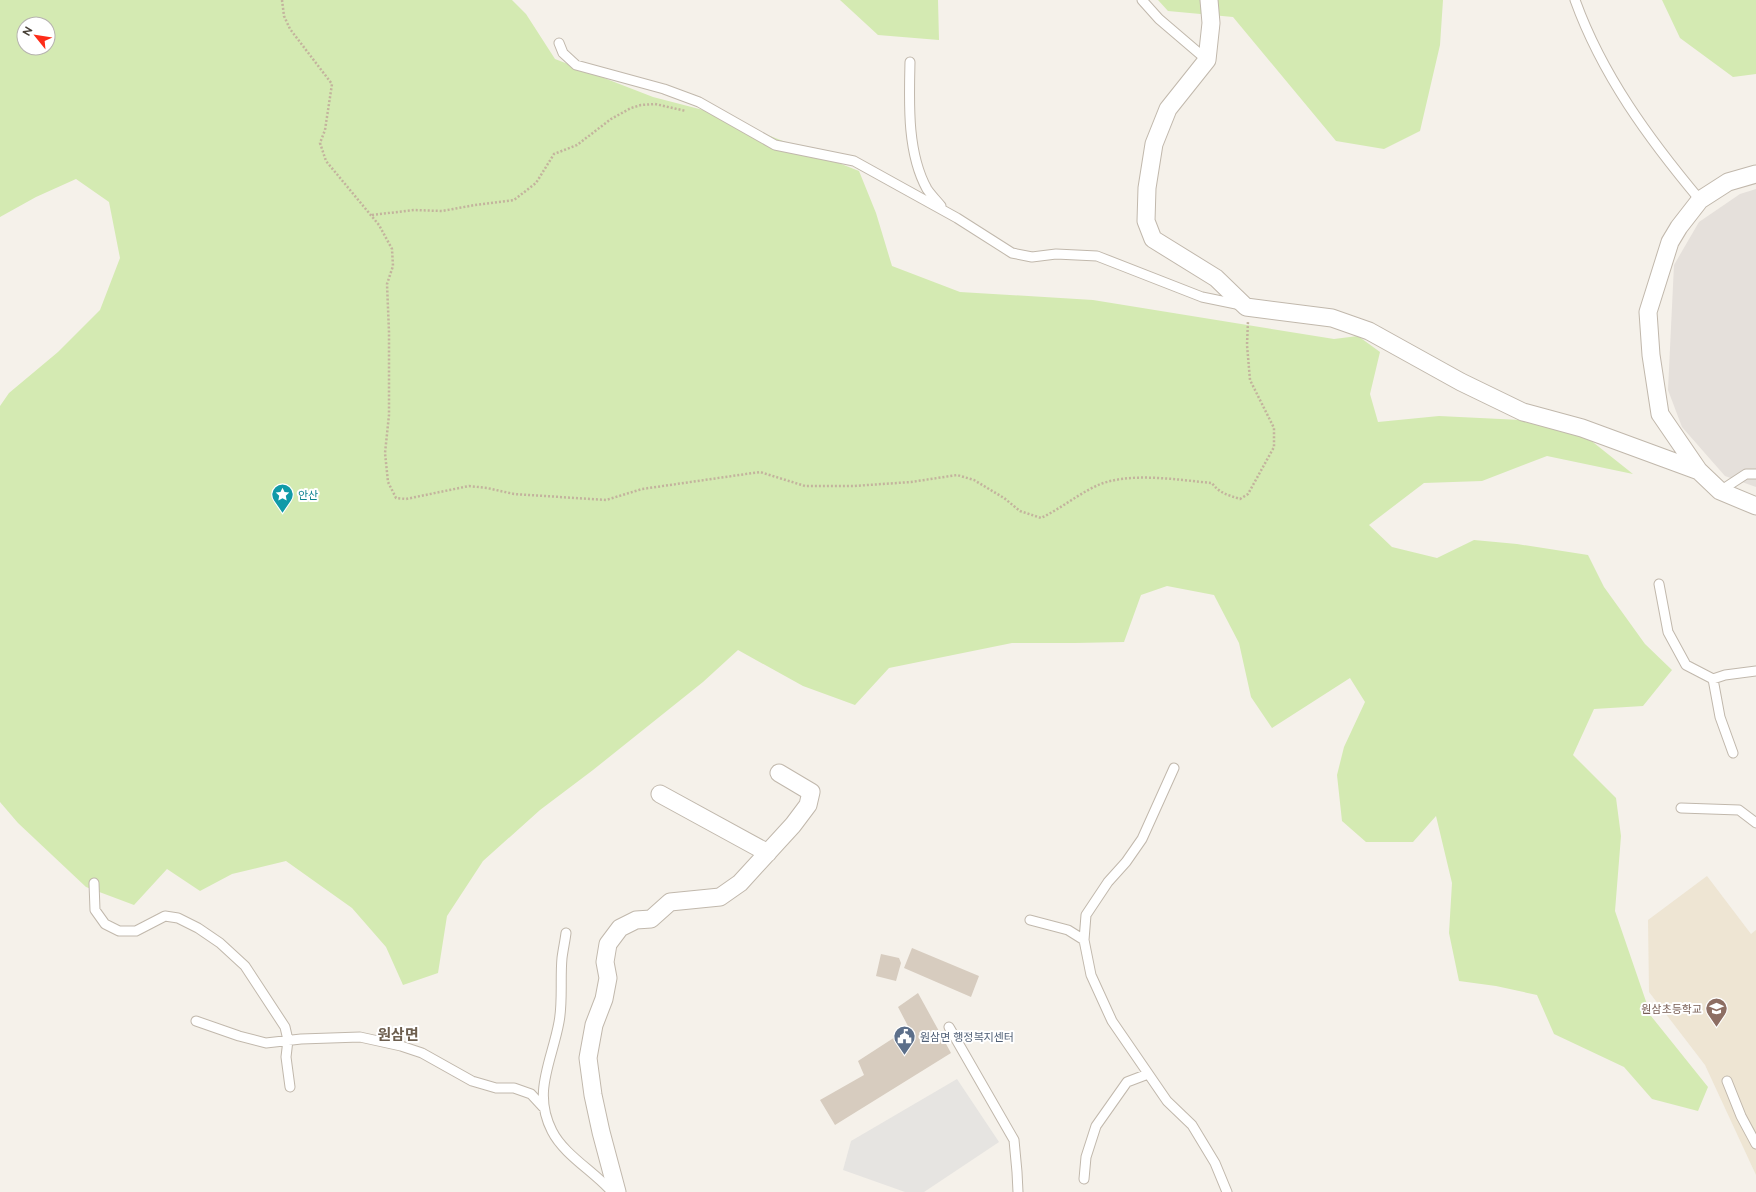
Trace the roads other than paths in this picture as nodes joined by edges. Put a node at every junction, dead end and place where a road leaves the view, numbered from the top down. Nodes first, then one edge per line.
1 (1142, 0) edge
2 (1209, 0) edge
3 (1575, 0) edge
4 (559, 43) dead end
5 (1207, 60) junction
6 (910, 62) dead end
7 (1756, 174) edge
8 (1700, 200) junction
9 (946, 212) junction
10 (1249, 307) junction
11 (1699, 471) junction
12 (1756, 474) edge
13 (1720, 491) junction
14 (1756, 506) edge
15 (1659, 584) dead end
16 (1756, 671) edge
17 (1713, 679) junction
18 (1734, 753) dead end
19 (1174, 768) dead end
20 (779, 773) dead end
21 (660, 794) dead end
22 (1681, 808) dead end
23 (1756, 823) edge
24 (768, 853) junction
25 (94, 883) dead end
26 (1030, 920) dead end
27 (566, 933) dead end
28 (1084, 940) junction
29 (196, 1021) dead end
30 (949, 1027) dead end
31 (288, 1040) junction
32 (1148, 1074) junction
33 (1727, 1081) dead end
34 (290, 1087) dead end
35 (543, 1107) junction
36 (1756, 1144) edge
37 (1084, 1179) dead end
38 (612, 1192) edge
39 (617, 1192) edge
40 (1018, 1192) edge
41 (1227, 1192) edge

1 - 5 lane
2 - 5 street
3 - 8 lane
4 - 9 lane
5 - 10 street
6 - 9 lane
7 - 8 street
8 - 11 street
9 - 10 lane
10 - 11 street
11 - 13 street
12 - 13 lane
13 - 14 street
15 - 17 lane
16 - 17 lane
17 - 18 lane
19 - 28 lane
20 - 24 street
21 - 24 street
22 - 23 lane
24 - 39 street
25 - 31 lane
26 - 28 lane
27 - 35 lane
28 - 32 lane
29 - 31 lane
30 - 40 lane
31 - 34 lane
31 - 35 lane
32 - 37 lane
32 - 41 lane
33 - 36 lane
35 - 38 lane

